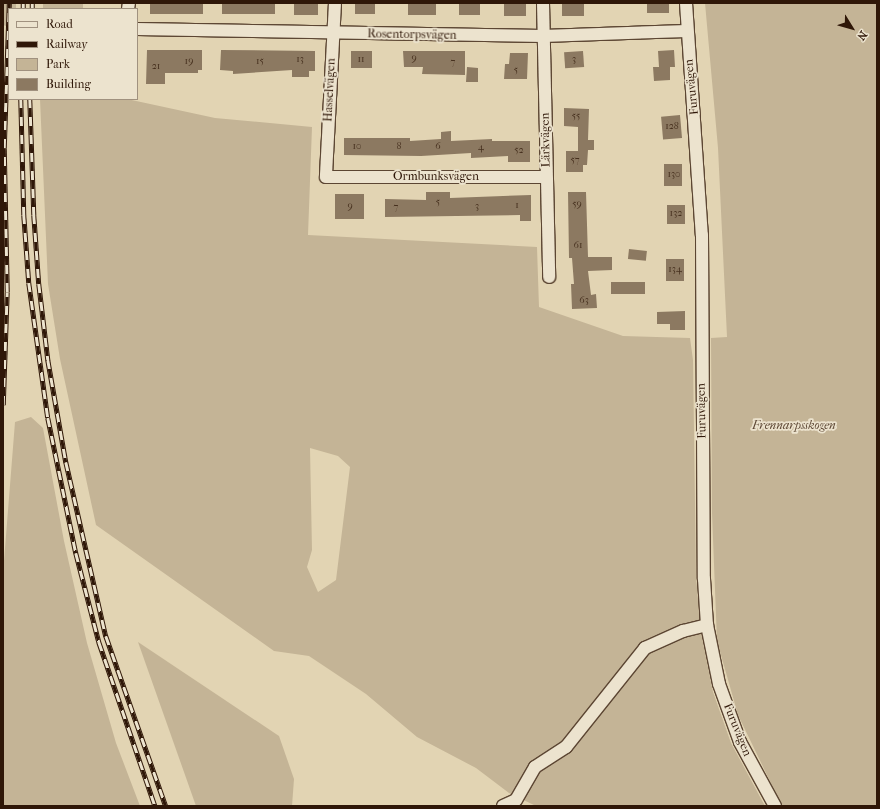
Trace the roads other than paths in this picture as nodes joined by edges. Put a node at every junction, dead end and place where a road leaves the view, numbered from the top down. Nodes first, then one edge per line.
1 (335, 3) edge
2 (542, 3) edge
3 (686, 3) edge
4 (138, 29) edge
5 (687, 31) junction
6 (333, 34) junction
7 (543, 36) junction
8 (326, 177) joint
9 (546, 177) junction
10 (549, 277) dead end
11 (708, 625) junction
12 (503, 806) edge
13 (775, 806) edge

1 - 6 street, Hasselvägen
2 - 7 street, Lärkvägen
3 - 5 street, Furuvägen
4 - 6 street, Rosentorpsvägen
5 - 7 street, Rosentorpsvägen
5 - 11 street, Furuvägen
6 - 7 street, Rosentorpsvägen
6 - 8 street, Hasselvägen
7 - 9 street, Lärkvägen
8 - 9 street, Ormbunksvägen
9 - 10 street, Lärkvägen
11 - 12 street
11 - 13 street, Furuvägen

